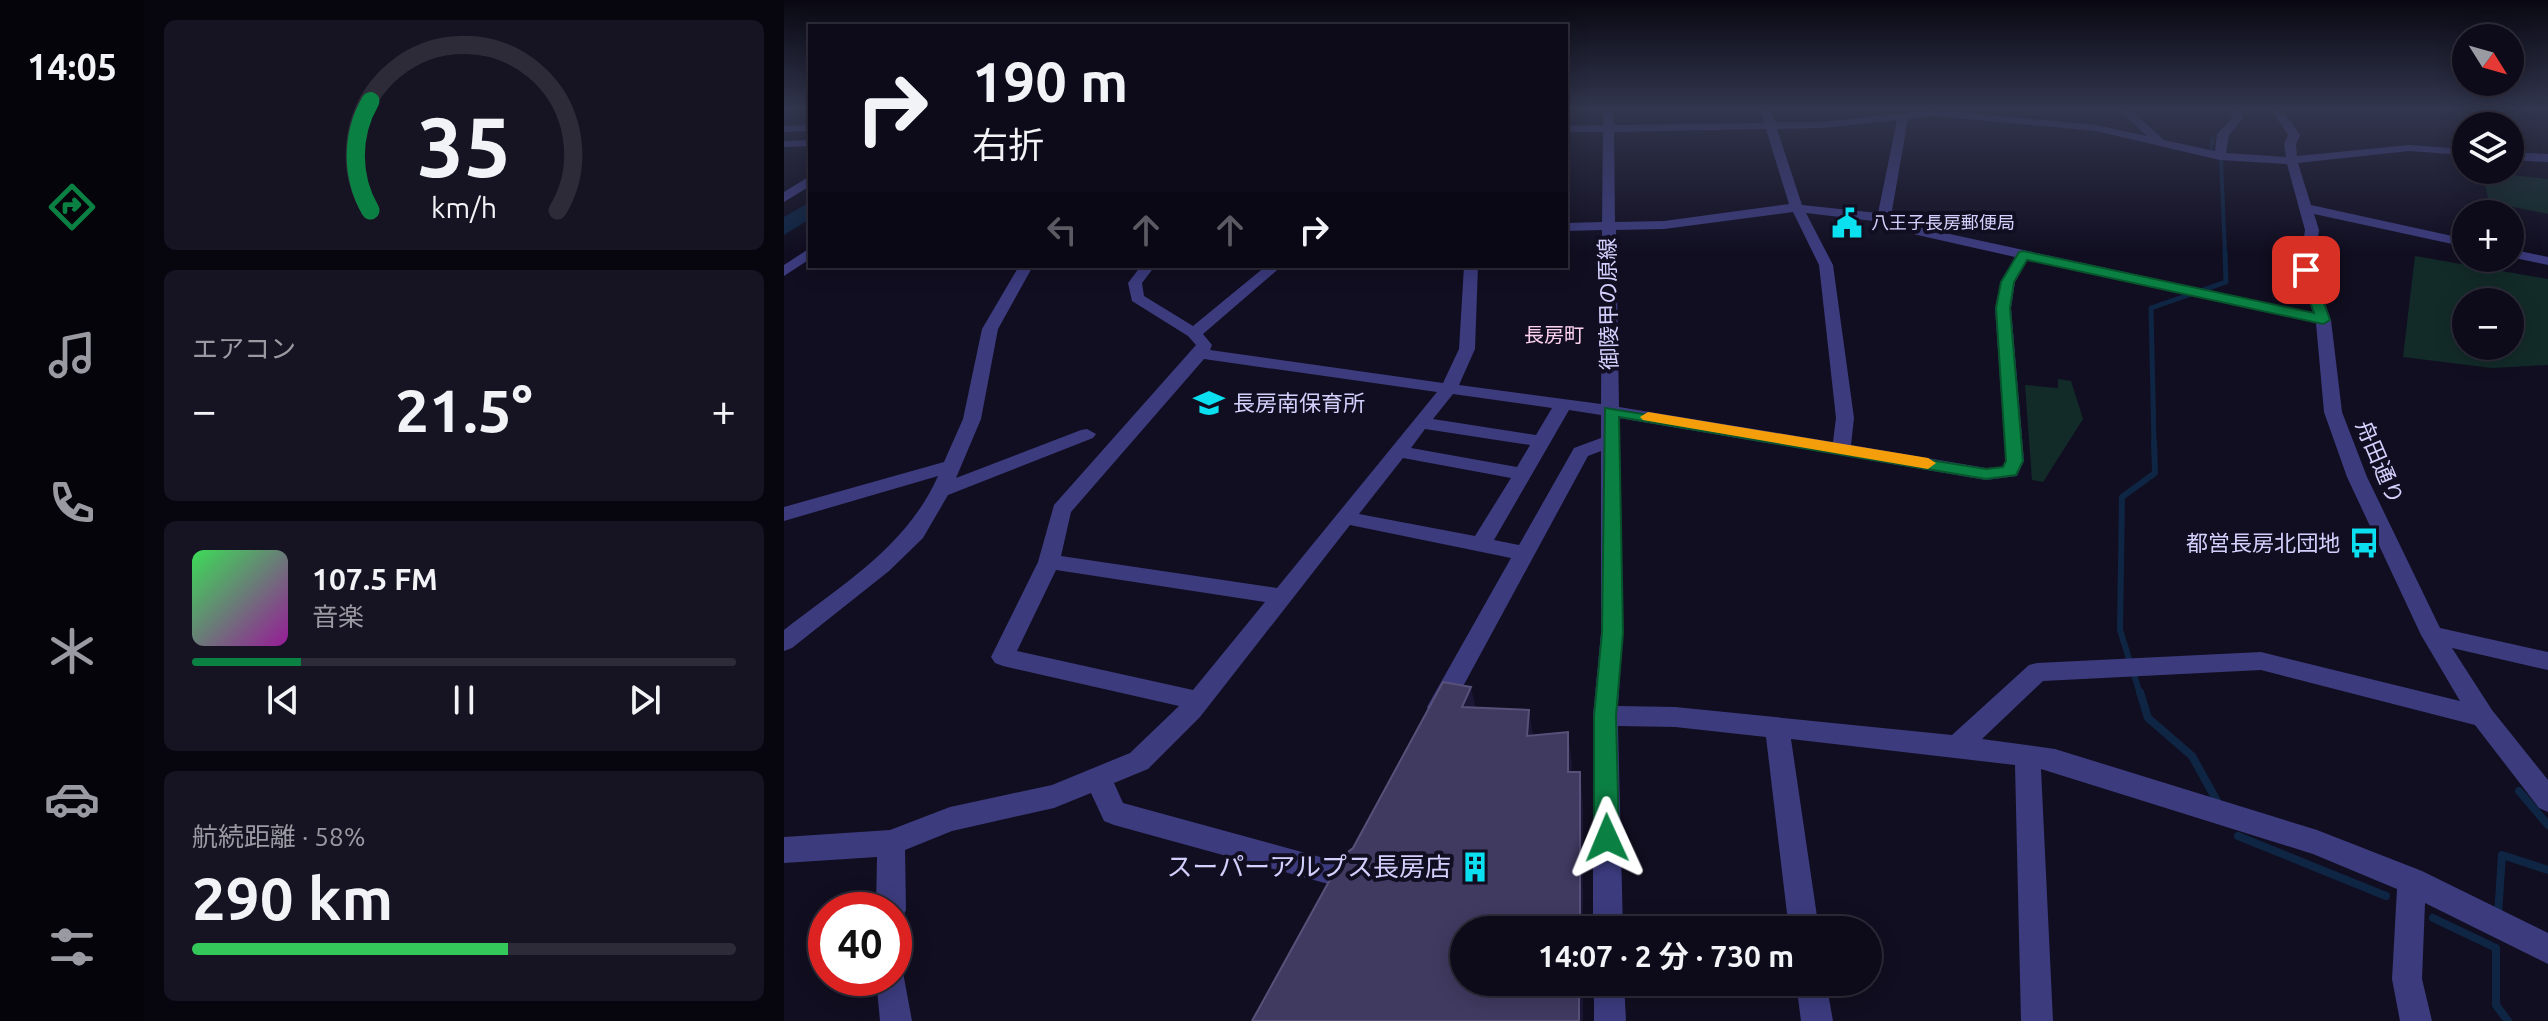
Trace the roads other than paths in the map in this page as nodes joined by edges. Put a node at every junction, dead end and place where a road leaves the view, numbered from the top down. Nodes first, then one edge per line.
1 (1608, 157) edge
2 (1780, 157) edge
3 (1896, 157) edge
4 (2228, 157) edge
5 (2291, 157) edge
6 (2337, 157) edge
7 (2524, 157) edge
8 (2548, 158) edge
9 (2292, 162) junction
10 (808, 181) edge
11 (784, 198) edge
12 (1797, 208) junction
13 (2306, 208) junction
14 (1884, 218) junction
15 (1607, 225) junction
16 (1568, 227) edge
17 (2452, 240) edge
18 (808, 254) edge
19 (2023, 255) junction
20 (2524, 256) edge
21 (2548, 261) edge
22 (1025, 268) edge
23 (1146, 268) edge
24 (1273, 268) edge
25 (1471, 268) edge
26 (784, 272) edge
27 (2323, 320) junction
28 (1194, 333) junction
29 (1200, 354) junction
30 (1448, 389) junction
31 (1563, 405) junction
32 (1611, 411) junction
33 (1421, 423) junction
34 (1087, 434) dead end
35 (1611, 441) junction
36 (1543, 442) junction
37 (1841, 448) junction
38 (1397, 451) junction
39 (949, 467) junction
40 (1524, 474) junction
41 (941, 491) junction
42 (784, 514) edge
43 (1343, 517) junction
44 (1481, 544) junction
45 (1523, 553) junction
46 (1049, 562) junction
47 (1279, 596) junction
48 (2432, 635) junction
49 (784, 642) edge
50 (2548, 661) edge
51 (1198, 701) junction
52 (1605, 716) junction
53 (2483, 717) junction
54 (1777, 728) junction
55 (1426, 730) edge
56 (1957, 746) junction
57 (2028, 756) junction
58 (1098, 778) junction
59 (2543, 788) edge
60 (891, 843) junction
61 (784, 850) edge
62 (2412, 881) junction
63 (891, 892) edge
64 (1329, 901) edge
65 (1608, 916) edge
66 (1802, 916) edge
67 (2548, 949) edge
68 (893, 996) edge
69 (1609, 996) edge
70 (1813, 996) edge
71 (896, 1021) edge
72 (1610, 1021) edge
73 (1817, 1021) edge
74 (2037, 1021) edge
75 (2416, 1021) edge

1 - 15 street, 御陵甲の原線
2 - 12 street
3 - 14 street
4 - 9 street
5 - 9 street, 舟田通り
6 - 9 street
7 - 8 street
9 - 13 street, 舟田通り
10 - 11 street
12 - 14 street
12 - 15 street
12 - 37 street
13 - 17 street
13 - 27 street, 舟田通り
14 - 19 street
15 - 16 street
15 - 32 street, 御陵甲の原線
18 - 26 street
19 - 27 street
19 - 37 street
20 - 21 street
22 - 39 street
23 - 28 street
24 - 28 street
25 - 30 street
27 - 48 street, 舟田通り
28 - 29 street
29 - 30 street
29 - 46 street
30 - 31 street
30 - 33 street
31 - 32 street
31 - 36 street
32 - 35 street, 御陵甲の原線
32 - 37 street
33 - 36 street
33 - 38 street
34 - 41 street
35 - 45 street
35 - 52 street, 御陵甲の原線
36 - 40 street
38 - 40 street
38 - 43 street
39 - 41 street
39 - 42 street
40 - 44 street
41 - 49 street
43 - 44 street
43 - 47 street
44 - 45 street
45 - 55 street
46 - 47 street
46 - 51 street
47 - 51 street
48 - 50 street
48 - 53 street, 舟田通り
51 - 58 street
52 - 54 street
52 - 65 street, 御陵甲の原線
53 - 56 street
53 - 59 street, 舟田通り
54 - 56 street
54 - 66 street
56 - 57 street
57 - 62 street
57 - 74 street
58 - 60 street
58 - 64 street
60 - 61 street
60 - 63 street
62 - 67 street
62 - 75 street
68 - 71 street
69 - 72 street
70 - 73 street

